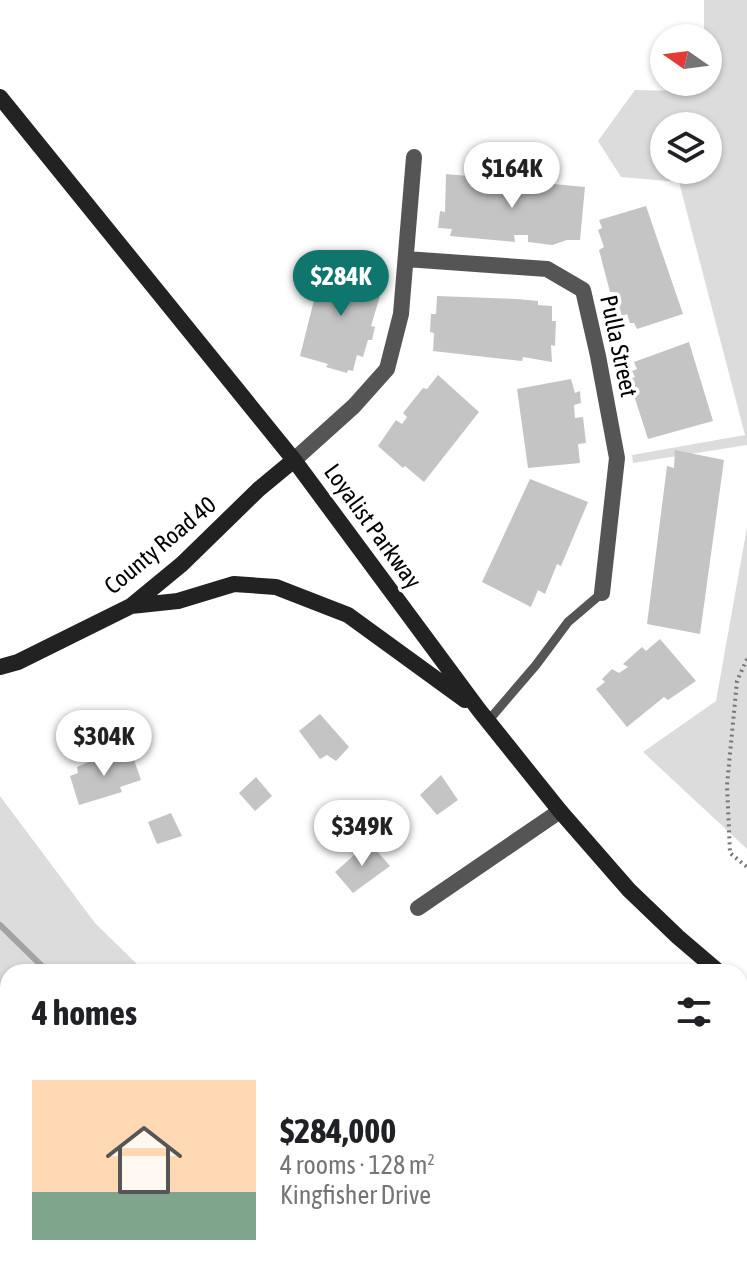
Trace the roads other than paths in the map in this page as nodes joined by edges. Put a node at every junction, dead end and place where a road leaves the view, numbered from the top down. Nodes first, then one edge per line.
1 (0, 97) edge
2 (414, 157) dead end
3 (406, 259) junction
4 (294, 460) junction
5 (602, 593) joint
6 (131, 606) junction
7 (0, 667) edge
8 (483, 716) junction
9 (560, 811) junction
10 (418, 908) dead end
11 (710, 964) edge

1 - 4 main road, Loyalist Parkway
2 - 3 street
3 - 4 street
3 - 5 street, Pulla Street
4 - 6 main road, County Road 40
4 - 8 main road, Loyalist Parkway
5 - 8 lane
6 - 7 main road, County Road 40
6 - 8 main road
8 - 9 main road, Loyalist Parkway
9 - 10 street
9 - 11 main road, Loyalist Parkway

